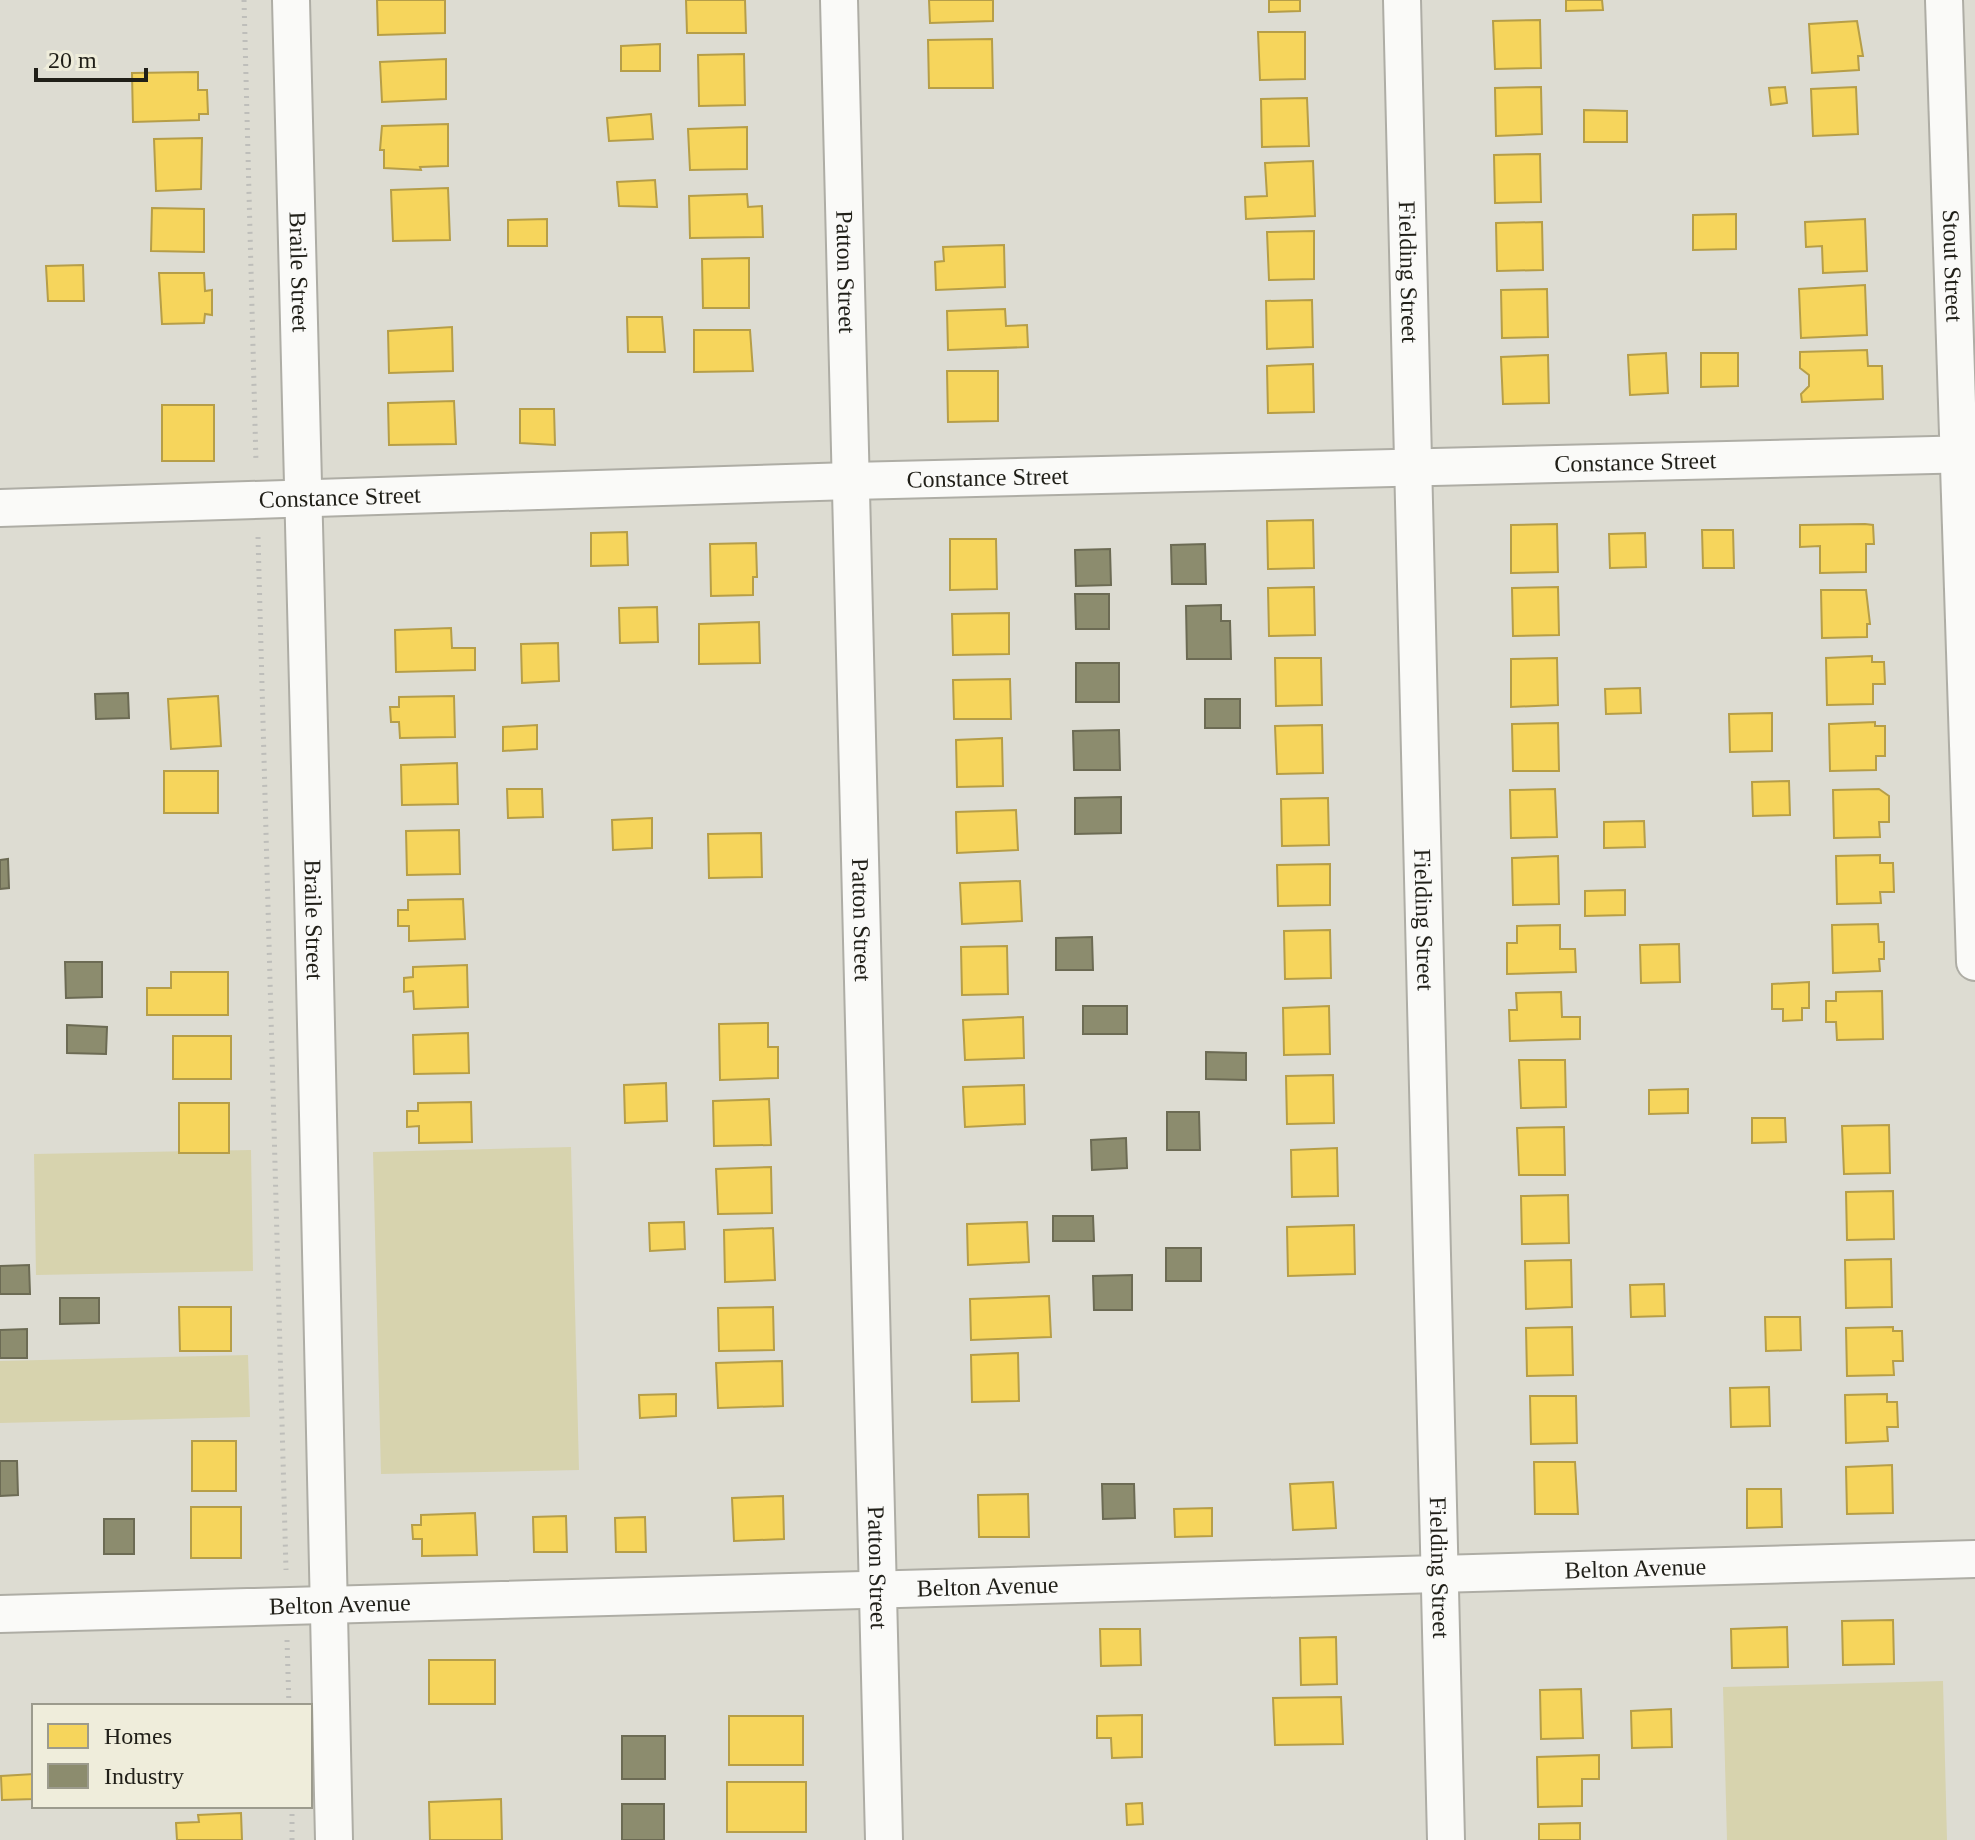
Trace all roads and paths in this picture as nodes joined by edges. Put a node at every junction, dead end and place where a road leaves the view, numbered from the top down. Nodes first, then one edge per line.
1 (244, 0) edge
2 (291, 0) edge
3 (839, 0) edge
4 (1402, 0) edge
5 (1944, 0) edge
6 (1967, 454) edge
7 (1413, 467) junction
8 (851, 481) junction
9 (307, 498) junction
10 (257, 500) junction
11 (0, 508) edge
12 (1975, 962) edge
13 (1975, 1559) edge
14 (1441, 1574) junction
15 (878, 1588) junction
16 (327, 1603) junction
17 (286, 1605) junction
18 (0, 1614) edge
19 (289, 1704) edge
20 (292, 1808) edge
21 (292, 1840) edge
22 (334, 1840) edge
23 (884, 1840) edge
24 (1446, 1840) edge

1 - 10 path
2 - 9 street, Braile Street
3 - 8 street, Patton Street
4 - 7 street, Fielding Street
5 - 6 street, Stout Street
6 - 7 street, Constance Street
6 - 12 street, Stout Street
7 - 8 street, Constance Street
7 - 14 street, Fielding Street
8 - 9 street, Constance Street
8 - 15 street, Patton Street
9 - 10 street, Constance Street
9 - 16 street, Braile Street
10 - 11 street, Constance Street
10 - 17 path
13 - 14 street, Belton Avenue
14 - 15 street, Belton Avenue
14 - 24 street, Fielding Street
15 - 16 street, Belton Avenue
15 - 23 street, Patton Street
16 - 17 street, Belton Avenue
16 - 22 street, Braile Street
17 - 18 street, Belton Avenue
17 - 19 path
20 - 21 path

